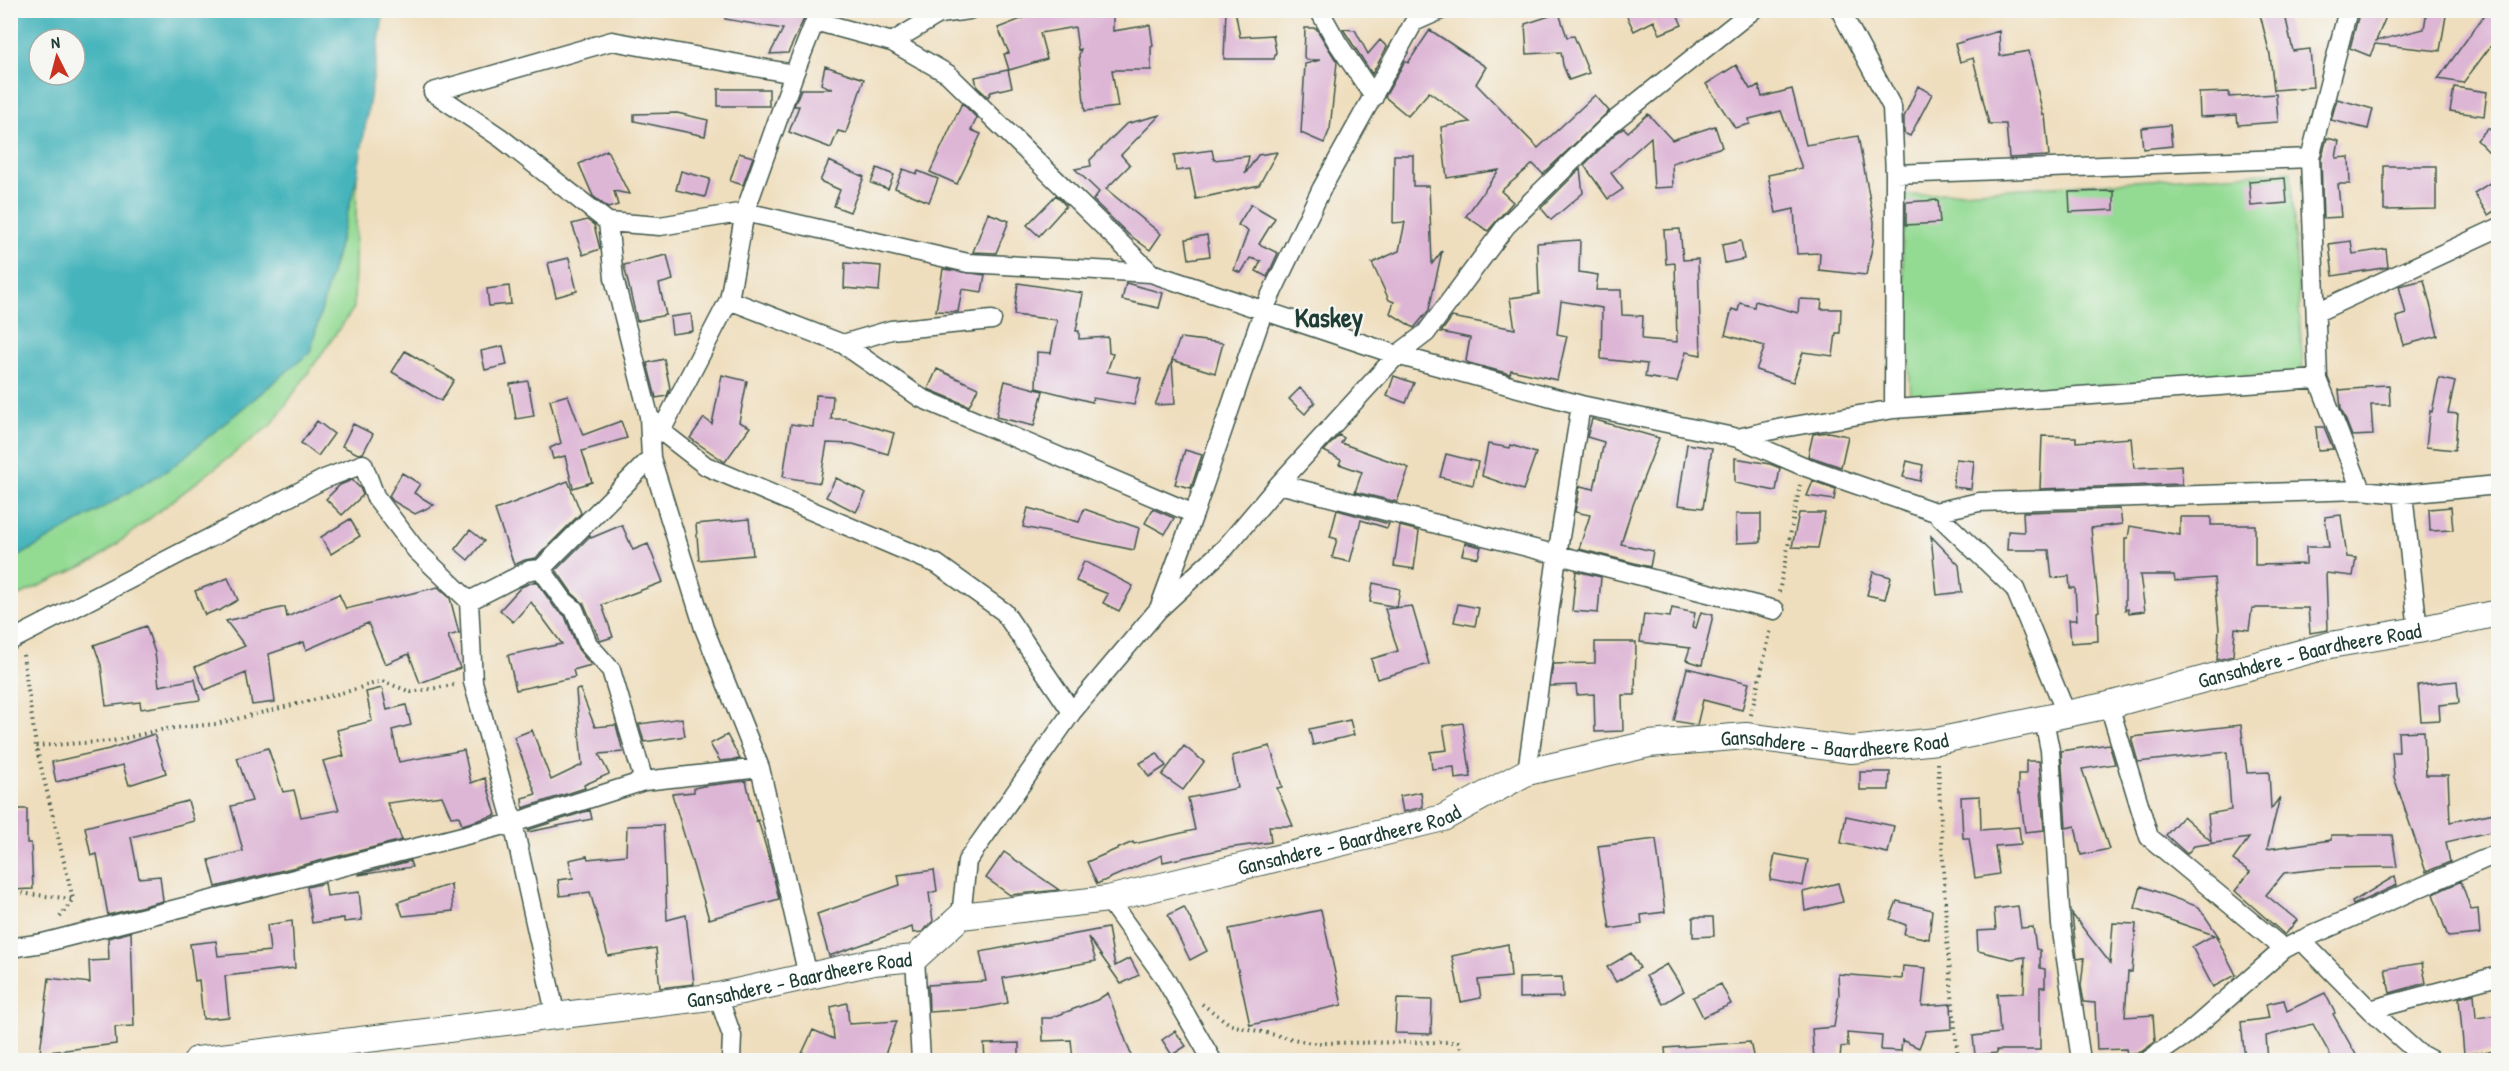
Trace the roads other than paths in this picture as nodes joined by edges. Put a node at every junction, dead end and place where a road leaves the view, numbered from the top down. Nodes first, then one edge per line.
1 (969, 10) edge
2 (1319, 10) edge
3 (1441, 10) edge
4 (1753, 10) edge
5 (1840, 10) edge
6 (2348, 10) edge
7 (820, 16) edge
8 (1419, 16) edge
9 (892, 42) junction
10 (794, 74) junction
11 (1374, 97) junction
12 (2310, 158) junction
13 (1895, 174) junction
14 (745, 212) junction
15 (608, 222) junction
16 (2499, 228) edge
17 (1151, 273) junction
18 (729, 300) junction
19 (1264, 309) junction
20 (2317, 312) junction
21 (992, 320) dead end
22 (843, 344) junction
23 (1397, 355) junction
24 (2318, 379) junction
25 (1581, 405) junction
26 (1894, 409) junction
27 (649, 416) junction
28 (661, 431) junction
29 (1738, 438) junction
30 (651, 458) junction
31 (1279, 484) junction
32 (2499, 485) edge
33 (2361, 490) junction
34 (2403, 494) junction
35 (1935, 512) junction
36 (1194, 514) junction
37 (1557, 556) junction
38 (541, 569) junction
39 (469, 601) junction
40 (1158, 610) junction
41 (1775, 610) dead end
42 (2499, 613) edge
43 (2418, 630) junction
44 (16, 639) edge
45 (2109, 705) junction
46 (1072, 712) junction
47 (2055, 716) junction
48 (760, 768) junction
49 (1527, 772) junction
50 (644, 781) junction
51 (513, 823) junction
52 (2499, 853) edge
53 (1108, 899) junction
54 (961, 916) junction
55 (2301, 940) junction
56 (10, 948) edge
57 (2284, 950) junction
58 (915, 958) junction
59 (808, 976) junction
60 (2499, 976) edge
61 (718, 996) junction
62 (2370, 1010) junction
63 (556, 1017) junction
64 (197, 1060) edge
65 (731, 1060) edge
66 (921, 1060) edge
67 (1212, 1060) edge
68 (2080, 1060) edge
69 (2149, 1060) edge
70 (2431, 1060) edge

1 - 9 street
2 - 11 street
3 - 8 street
4 - 23 street
5 - 13 street
6 - 12 street
7 - 9 street
7 - 10 street
8 - 11 street
9 - 17 street
10 - 14 street
10 - 15 street
11 - 19 street
12 - 13 street
12 - 20 street
13 - 26 street
14 - 15 street
14 - 17 street
14 - 18 street
15 - 27 street
16 - 20 street
17 - 19 street
18 - 22 street
18 - 28 street
19 - 23 street
19 - 36 street
20 - 24 street
21 - 22 street
22 - 36 street
23 - 25 street
23 - 31 street
24 - 26 street
24 - 33 street
25 - 29 street
25 - 37 street
26 - 29 street
27 - 28 street
27 - 30 street
28 - 46 street
29 - 35 street
30 - 38 street
30 - 48 street
31 - 37 street
31 - 40 street
32 - 34 street
33 - 34 street
33 - 35 street
34 - 43 street
35 - 47 street
36 - 40 street
37 - 41 street
37 - 49 street
38 - 39 street
38 - 50 street
39 - 44 street
39 - 51 street
40 - 46 street
42 - 43 main road, Gansahdere - Baardheere Road
43 - 45 main road, Gansahdere - Baardheere Road
45 - 47 main road, Gansahdere - Baardheere Road
45 - 57 street
46 - 54 street
47 - 49 main road, Gansahdere - Baardheere Road
47 - 68 street
48 - 50 street
48 - 59 street
49 - 53 main road, Gansahdere - Baardheere Road
50 - 51 street
51 - 56 street
51 - 63 street
52 - 55 street
53 - 54 main road, Gansahdere - Baardheere Road
53 - 67 street
54 - 58 main road, Gansahdere - Baardheere Road
55 - 57 street
55 - 62 street
57 - 69 street
58 - 59 main road, Gansahdere - Baardheere Road
58 - 66 street
59 - 61 main road, Gansahdere - Baardheere Road
60 - 62 street
61 - 63 main road, Gansahdere - Baardheere Road
61 - 65 street
62 - 70 street
63 - 64 main road, Gansahdere - Baardheere Road

